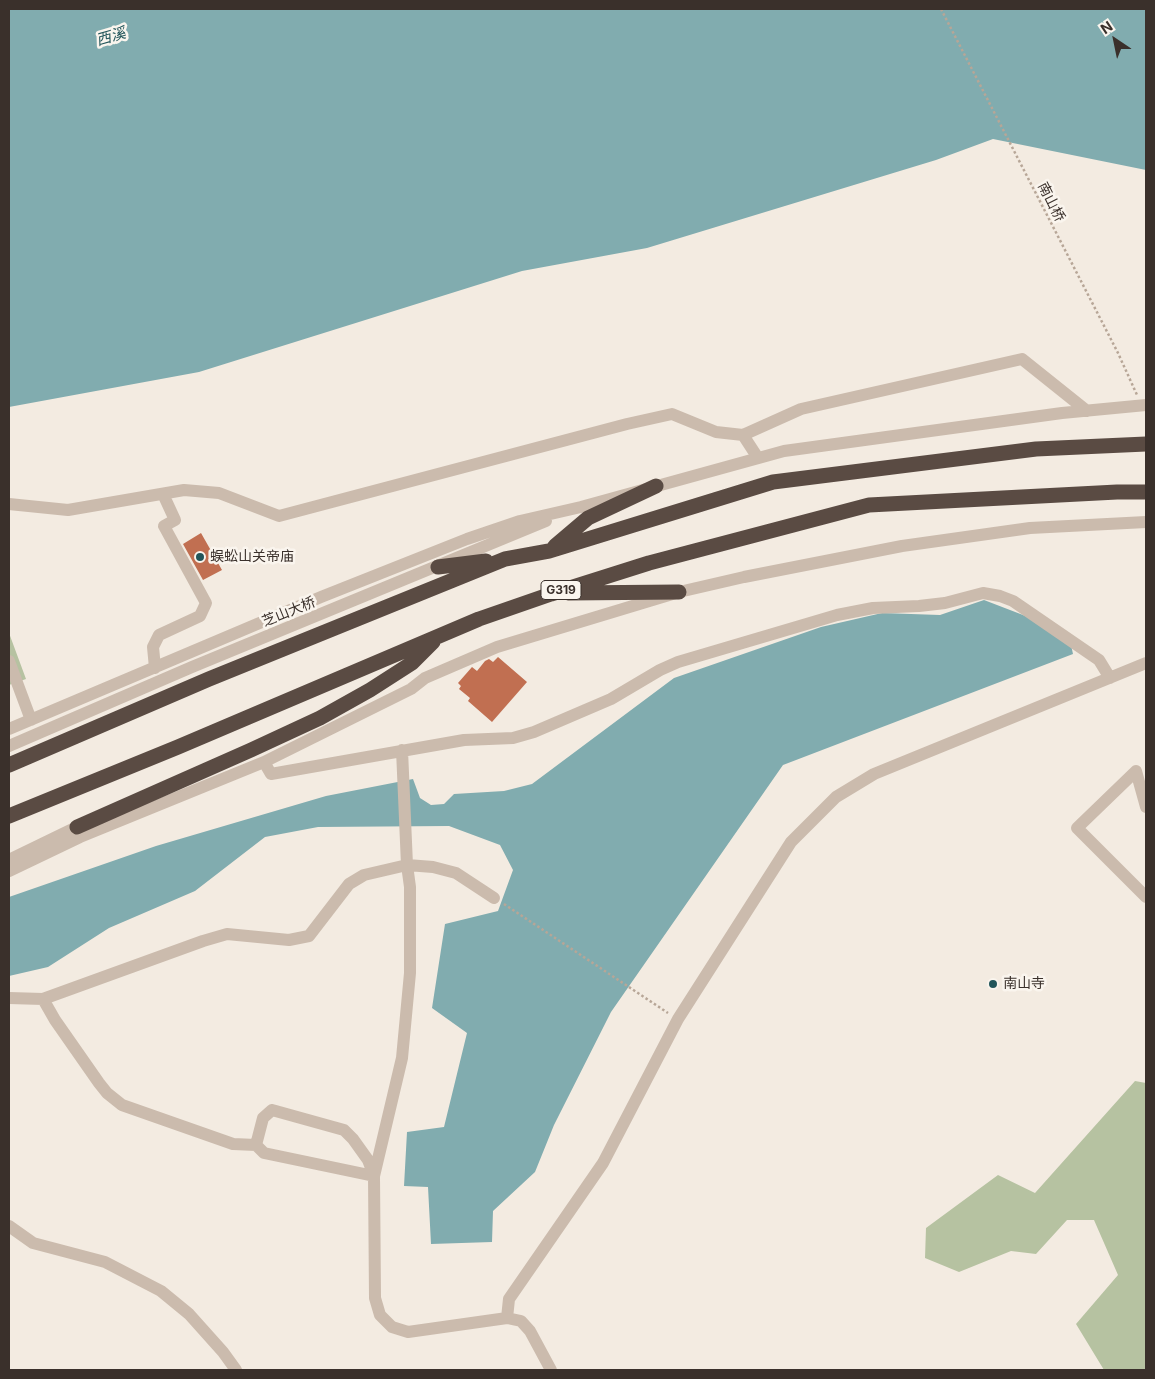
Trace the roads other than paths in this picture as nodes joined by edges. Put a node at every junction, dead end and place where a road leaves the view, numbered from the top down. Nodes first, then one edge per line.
1 (1144, 405) edge
2 (1086, 411) junction
3 (743, 436) junction
4 (1146, 444) edge
5 (758, 458) junction
6 (656, 486) junction
7 (1146, 492) edge
8 (163, 494) junction
9 (9, 504) edge
10 (580, 506) junction
11 (1146, 522) edge
12 (549, 551) junction
13 (505, 559) junction
14 (438, 567) junction
15 (680, 592) junction
16 (551, 594) junction
17 (439, 636) junction
18 (9, 661) edge
19 (1146, 663) edge
20 (154, 668) junction
21 (1110, 678) junction
22 (31, 720) junction
23 (9, 729) edge
24 (9, 746) edge
25 (402, 750) junction
26 (264, 762) junction
27 (9, 765) edge
28 (1146, 807) edge
29 (9, 816) edge
30 (77, 827) joint
31 (9, 860) edge
32 (407, 865) junction
33 (9, 871) edge
34 (1146, 897) edge
35 (494, 898) road end
36 (9, 998) edge
37 (43, 999) junction
38 (256, 1146) junction
39 (374, 1176) junction
40 (9, 1226) edge
41 (507, 1318) junction
42 (236, 1370) edge
43 (552, 1370) edge

1 - 2 street
2 - 3 street
2 - 5 street
3 - 5 street
3 - 8 street
4 - 12 highway
5 - 6 street
6 - 10 street
6 - 12 highway
7 - 16 highway, G319
8 - 9 street
8 - 20 street
10 - 14 street, 芝山大桥
10 - 20 street
11 - 15 street
12 - 13 highway
13 - 14 highway
13 - 27 highway
14 - 24 street, 芝山大桥
15 - 16 highway
15 - 26 street
16 - 17 highway, G319
17 - 29 highway, G319
17 - 30 highway
18 - 22 street
19 - 21 street
20 - 22 street
21 - 25 street
21 - 41 street
22 - 23 street
25 - 26 street
25 - 32 street
26 - 33 street
28 - 34 street
30 - 31 street
32 - 35 street
32 - 37 street
32 - 39 street
36 - 37 street
37 - 38 street
38 - 39 street
38 - 39 street
39 - 41 street
40 - 42 street
41 - 43 street

